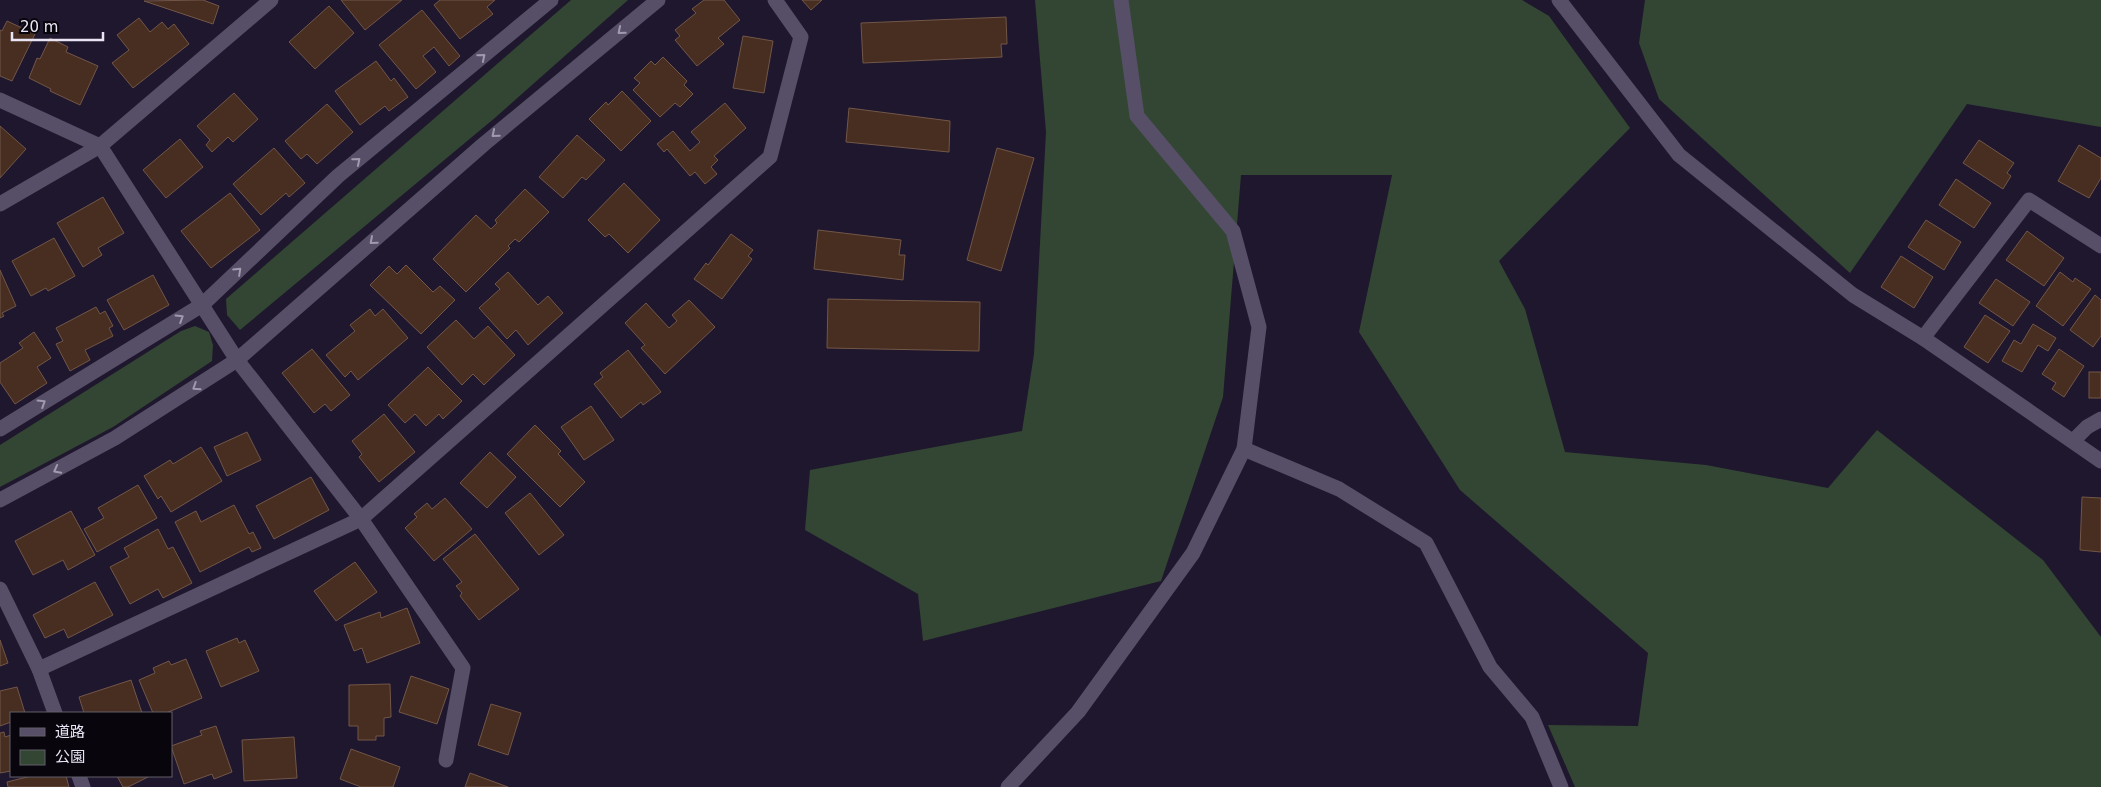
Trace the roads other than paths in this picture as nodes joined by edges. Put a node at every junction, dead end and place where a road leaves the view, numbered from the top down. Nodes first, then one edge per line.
1 (271, 0) edge
2 (551, 0) edge
3 (658, 0) edge
4 (775, 0) edge
5 (1121, 0) edge
6 (1560, 0) edge
7 (0, 100) edge
8 (100, 146) junction
9 (0, 204) edge
10 (2101, 246) edge
11 (202, 305) junction
12 (1922, 338) junction
13 (237, 360) junction
14 (2101, 419) edge
15 (0, 429) edge
16 (2073, 442) junction
17 (1244, 449) junction
18 (2101, 461) edge
19 (0, 500) edge
20 (361, 519) junction
21 (0, 589) edge
22 (39, 670) junction
23 (56, 712) edge
24 (446, 760) dead end
25 (1008, 787) edge
26 (1561, 787) edge

1 - 8 street
11 -> 2 street
3 -> 13 street
4 - 20 street
5 - 17 street
6 - 12 street
7 - 8 street
8 - 9 street
8 - 11 street
10 - 12 street
11 - 13 street
15 -> 11 street
12 - 16 street
13 -> 19 street
13 - 20 street
14 - 16 street
16 - 18 street
17 - 25 street
17 - 26 street
20 - 22 street
20 - 24 street
21 - 22 street
22 - 23 street

